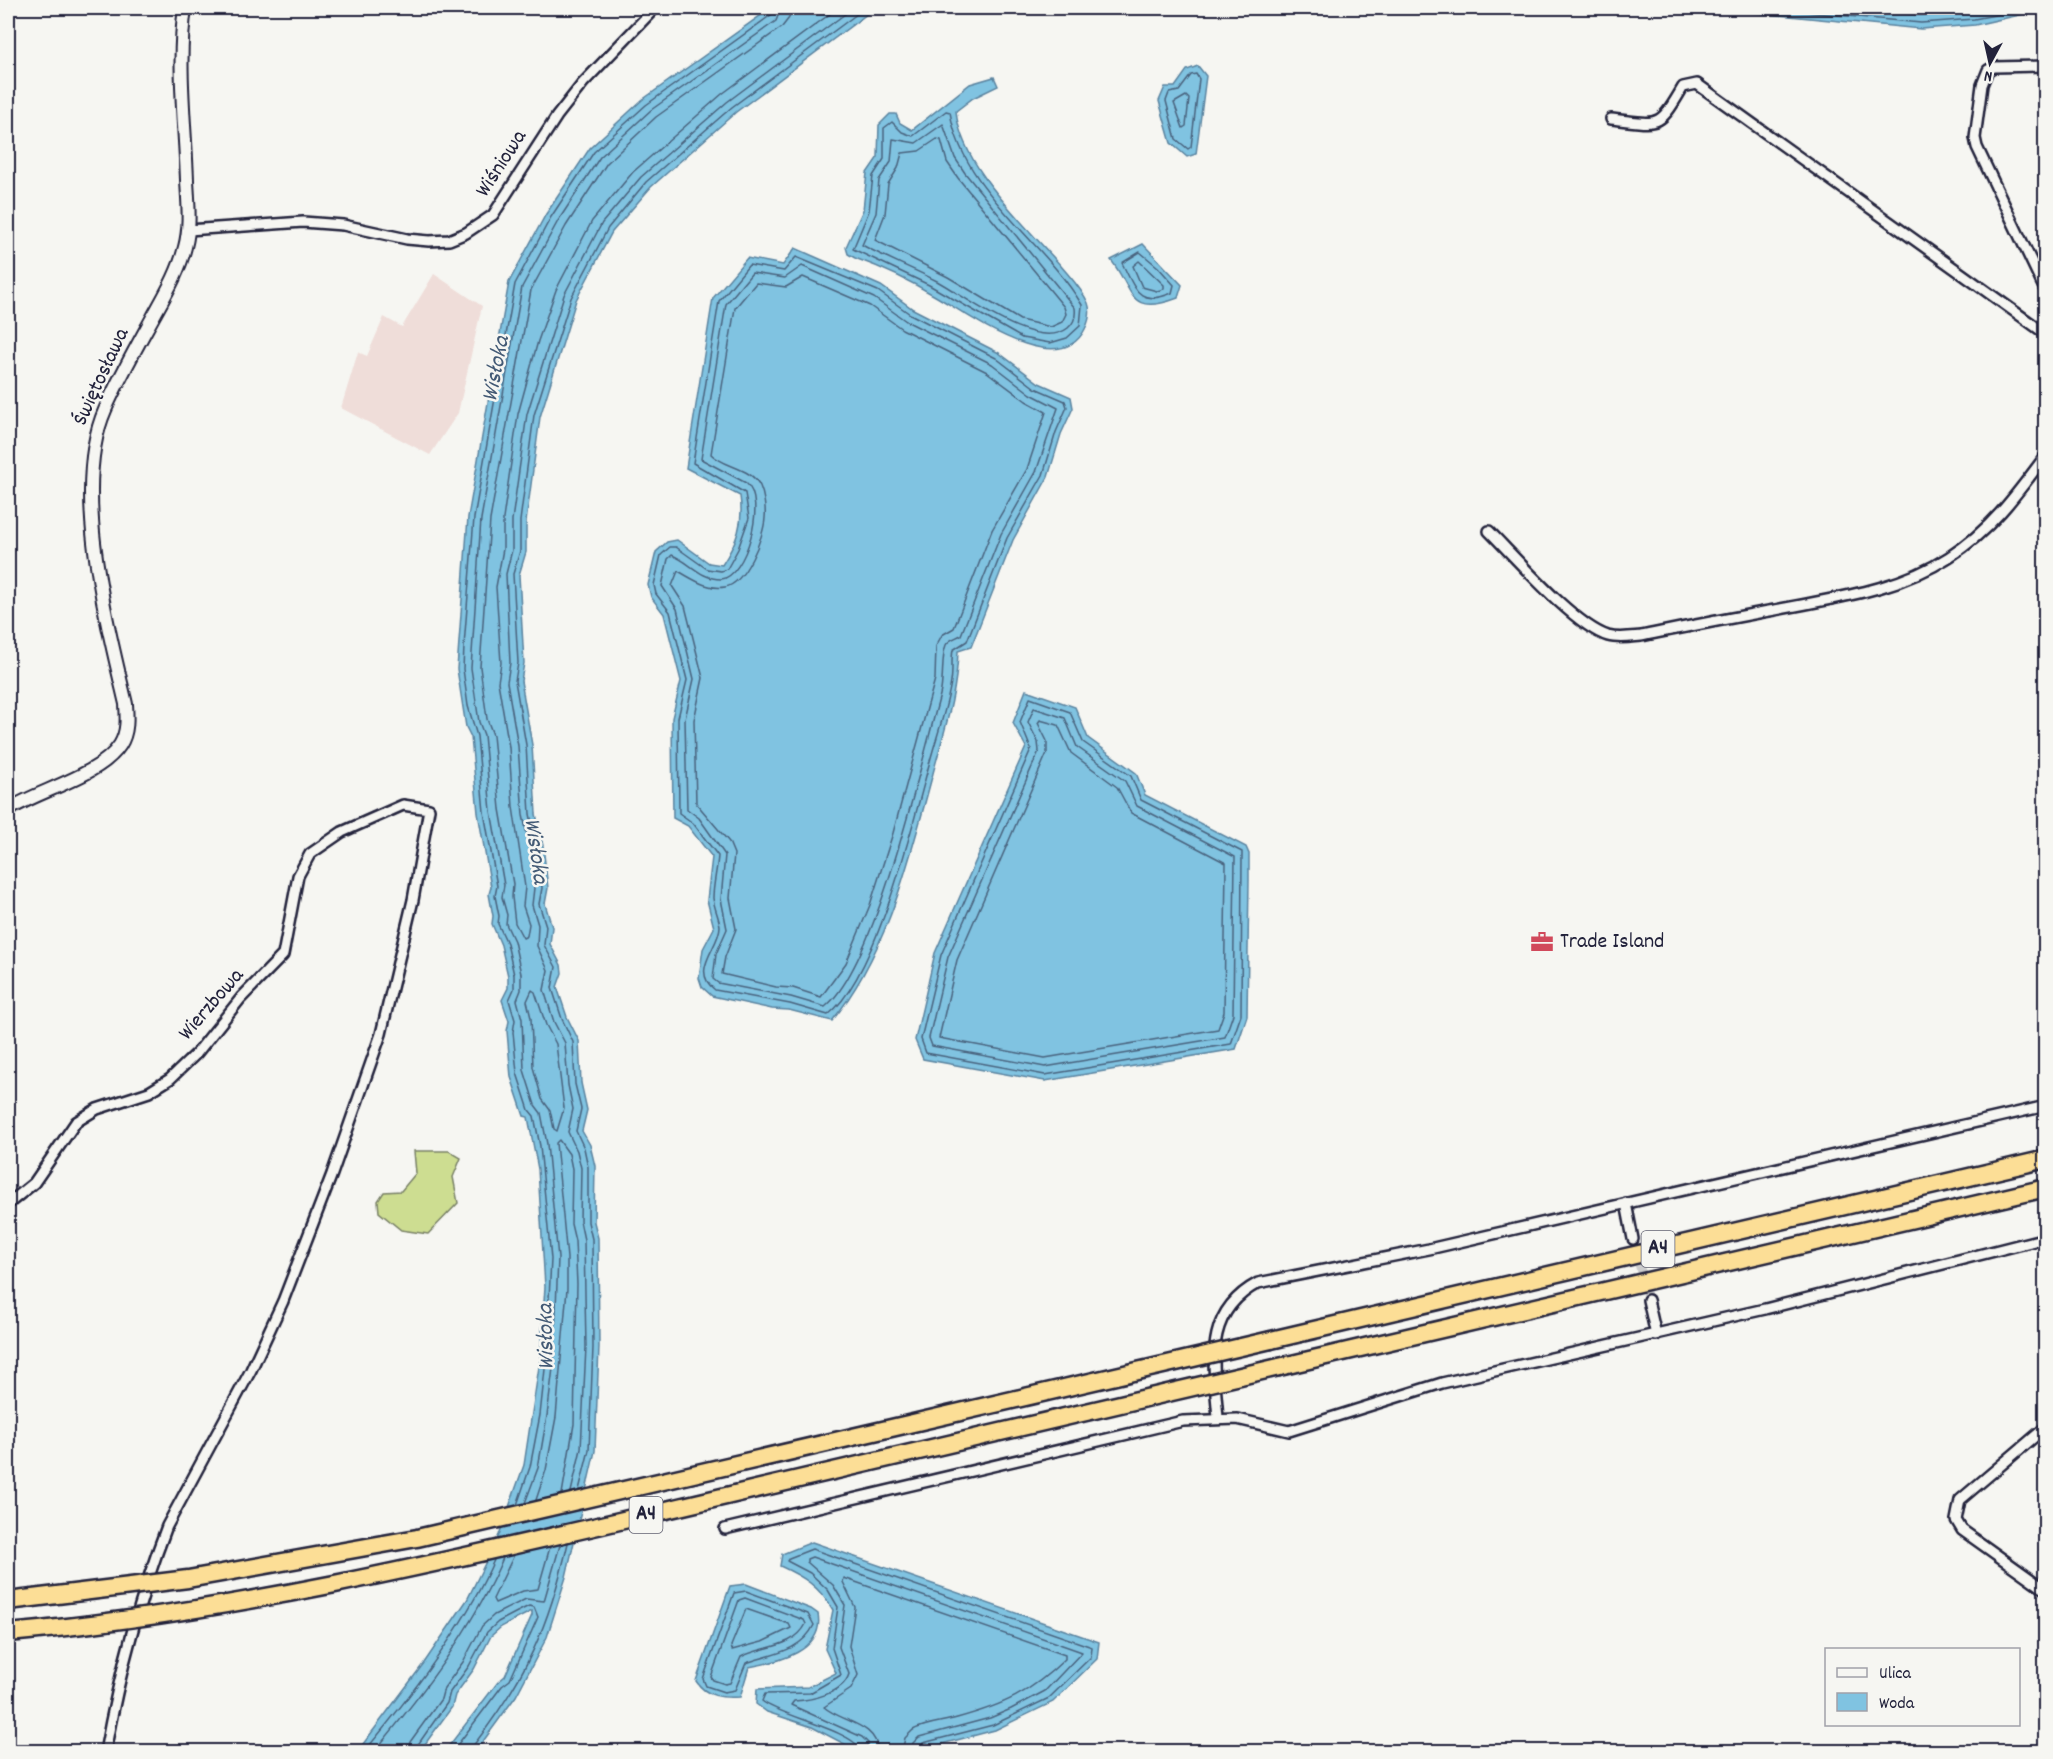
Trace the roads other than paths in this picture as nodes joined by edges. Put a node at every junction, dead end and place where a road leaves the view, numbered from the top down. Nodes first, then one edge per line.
1 (185, 8) edge
2 (655, 8) edge
3 (2046, 66) edge
4 (1611, 119) dead end
5 (188, 230) junction
6 (2046, 292) edge
7 (2046, 334) edge
8 (2046, 455) edge
9 (1489, 531) dead end
10 (8, 810) edge
11 (2046, 1106) edge
12 (2046, 1159) edge
13 (2046, 1188) edge
14 (1626, 1203) junction
15 (8, 1204) edge
16 (2046, 1238) edge
17 (1633, 1239) tunnel mouth
18 (1648, 1300) tunnel mouth
19 (1656, 1335) junction
20 (1218, 1418) junction
21 (2046, 1427) edge
22 (725, 1529) dead end
23 (2046, 1590) edge
24 (8, 1601) edge
25 (8, 1633) edge
26 (105, 1752) edge

1 - 5 street, Świętosława
2 - 5 street, Wiśniowa
3 - 6 street
4 - 7 street
5 - 10 street, Świętosława
8 - 9 street
11 - 14 street
12 - 24 highway, A4, bridge
13 - 25 highway, A4, bridge
14 - 17 street
14 - 20 street
15 - 26 street, Wierzbowa
16 - 19 street
18 - 19 street
19 - 20 street
20 - 22 street
21 - 23 street

